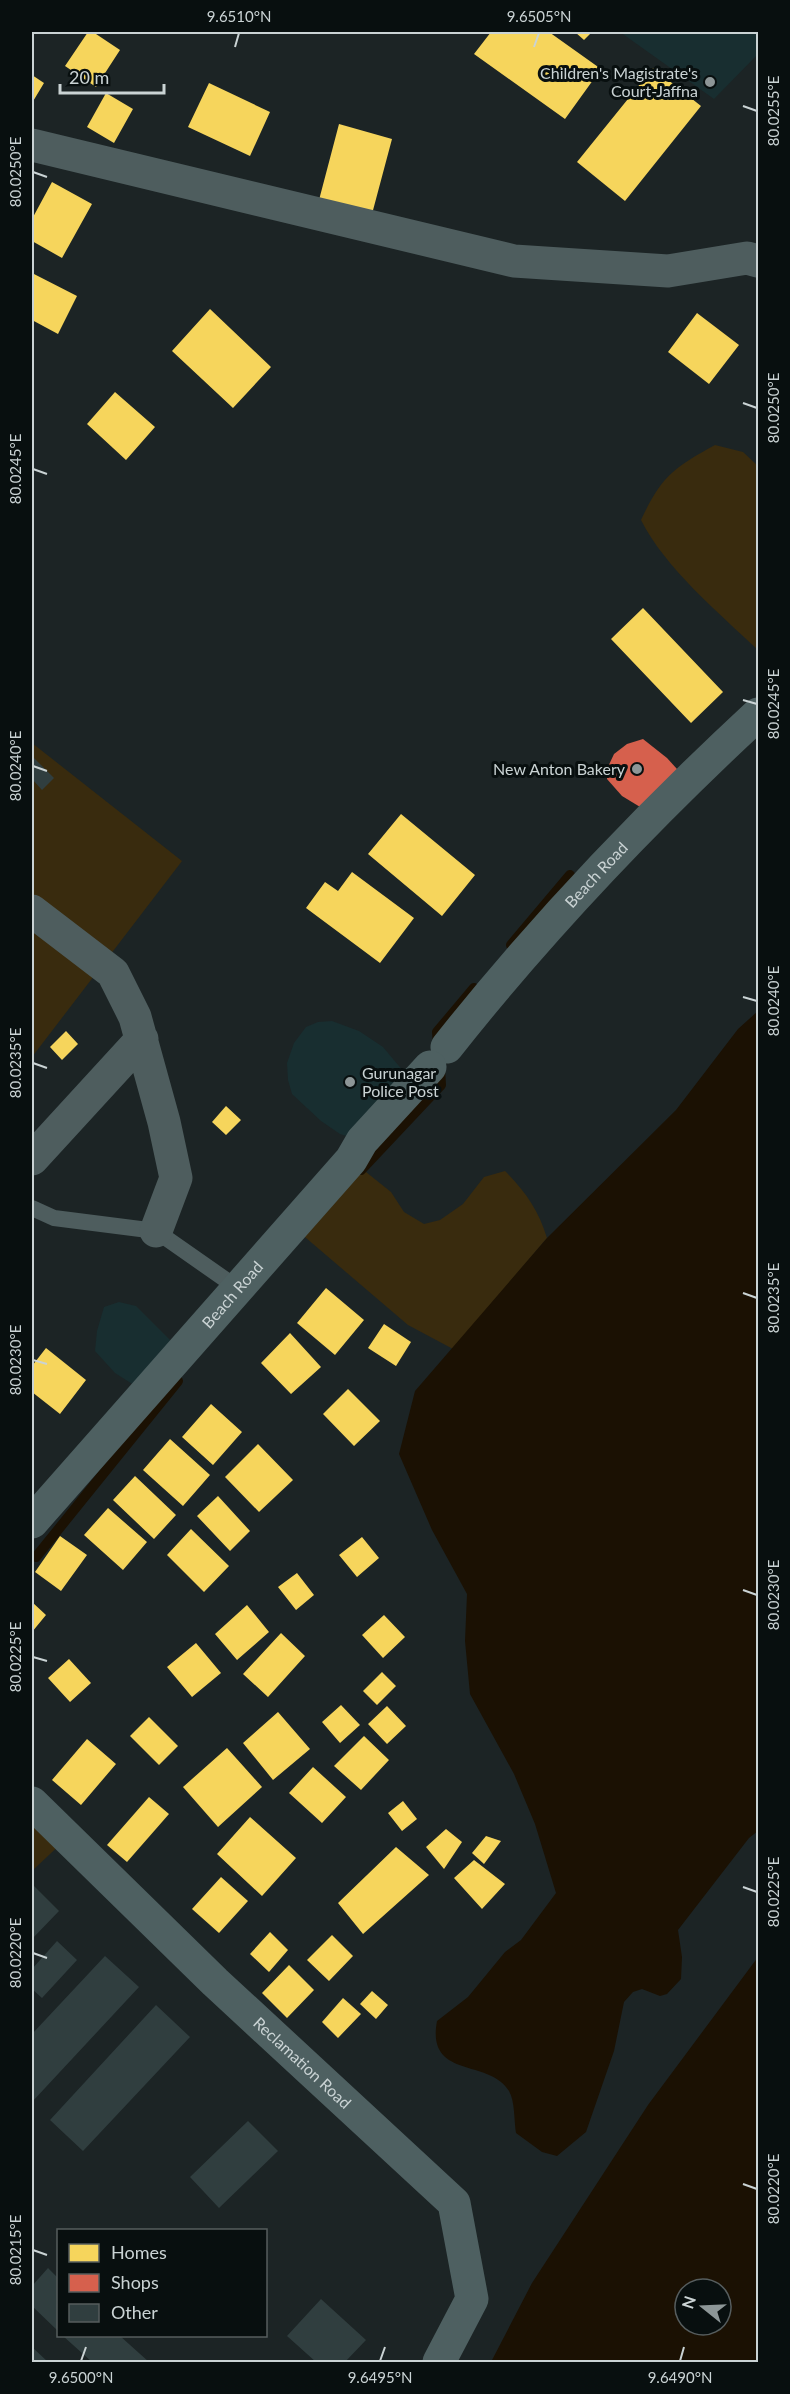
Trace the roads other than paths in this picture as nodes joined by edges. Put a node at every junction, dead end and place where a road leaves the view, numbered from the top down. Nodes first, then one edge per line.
1 (32, 145) edge
2 (759, 261) edge
3 (759, 714) edge
4 (32, 911) edge
5 (142, 1039) junction
6 (32, 1160) edge
7 (32, 1208) edge
8 (156, 1230) junction
9 (236, 1287) junction
10 (32, 1522) edge
11 (32, 1803) edge
12 (439, 2362) edge

1 - 2 street
3 - 9 main road, Beach Road
4 - 5 street
5 - 6 street
5 - 8 street
7 - 8 lane
8 - 9 lane
9 - 10 main road, Beach Road
11 - 12 main road, Reclamation Road

